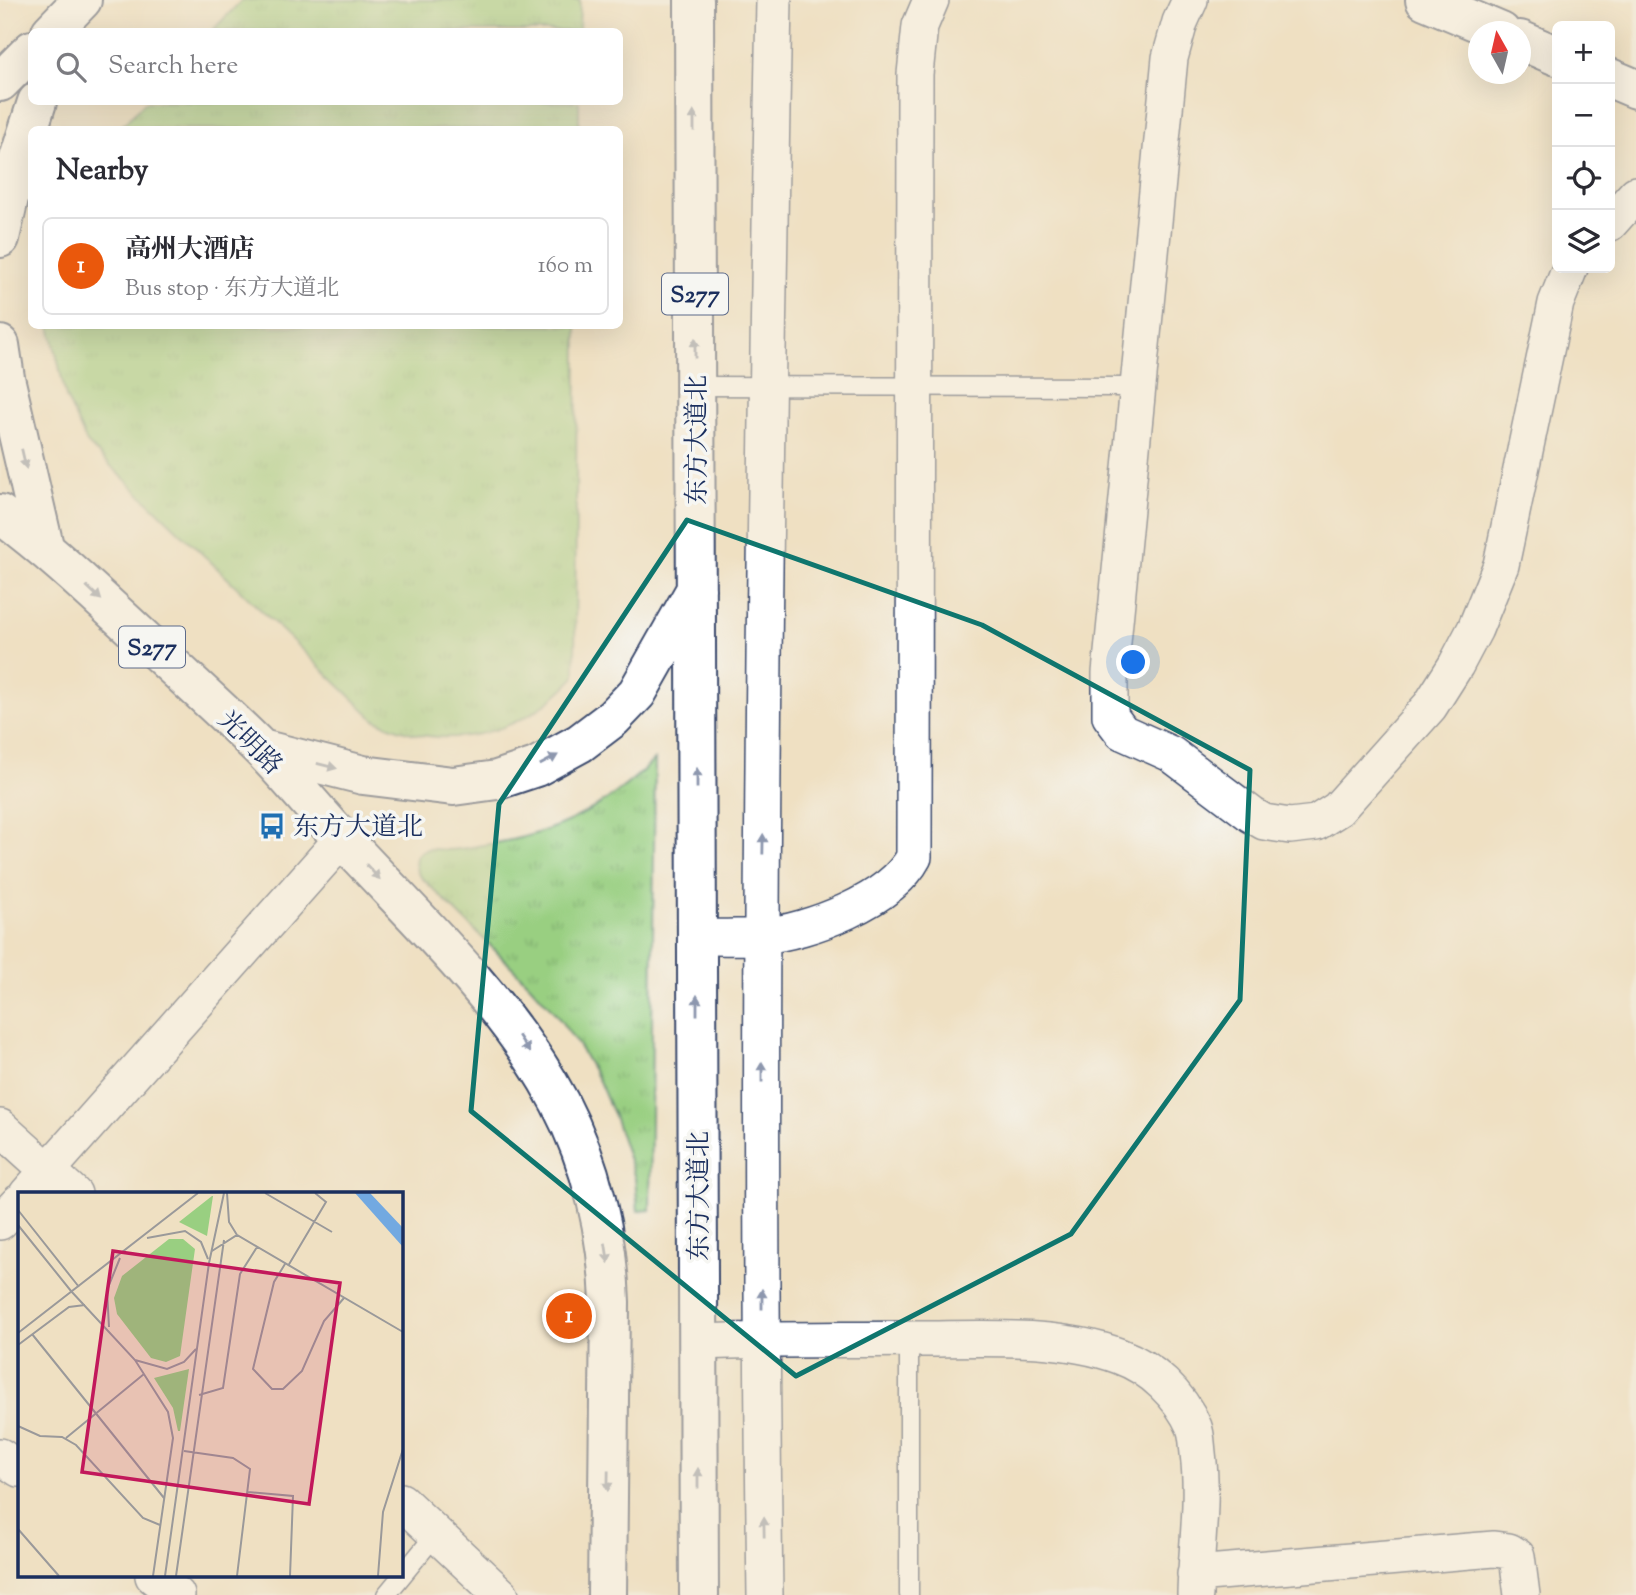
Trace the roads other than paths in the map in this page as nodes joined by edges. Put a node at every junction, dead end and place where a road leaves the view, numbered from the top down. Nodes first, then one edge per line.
1 (694, 0) edge
2 (774, 0) edge
3 (932, 0) edge
4 (1189, 0) edge
5 (1425, 0) edge
6 (1474, 21) edge
7 (1531, 44) edge
8 (1552, 53) edge
9 (28, 55) edge
10 (1615, 80) edge
11 (0, 82) edge
12 (1636, 89) edge
13 (36, 105) edge
14 (29, 126) edge
15 (28, 130) edge
16 (1636, 194) edge
17 (1615, 217) edge
18 (0, 238) edge
19 (1568, 273) edge
20 (0, 345) edge
21 (767, 385) junction
22 (696, 386) junction
23 (914, 387) junction
24 (1138, 387) junction
25 (0, 514) edge
26 (44, 546) junction
27 (696, 588) junction
28 (261, 749) junction
29 (342, 839) junction
30 (762, 936) junction
31 (697, 937) junction
32 (0, 1126) edge
33 (50, 1186) edge
34 (18, 1203) edge
35 (0, 1222) edge
36 (762, 1339) junction
37 (909, 1339) junction
38 (698, 1342) junction
39 (0, 1456) edge
40 (18, 1468) edge
41 (402, 1502) edge
42 (436, 1534) junction
43 (402, 1575) edge
44 (156, 1578) edge
45 (400, 1578) edge
46 (1195, 1584) edge
47 (177, 1595) edge
48 (386, 1595) edge
49 (500, 1595) edge
50 (607, 1595) edge
51 (699, 1595) edge
52 (765, 1595) edge
53 (909, 1595) edge
54 (1522, 1595) edge

22 -> 1 main road, 东方大道北 / S277
2 - 21 street
3 - 23 street
4 - 24 street
5 - 6 main road
7 - 8 main road
9 - 11 main road
10 - 12 main road
13 - 14 main road
15 - 18 main road
16 - 17 street
19 - 24 street
20 -> 26 main road
21 - 22 lane
21 - 23 lane
30 -> 21 street
22 - 27 main road, 东方大道北 / S277
23 - 24 lane
23 - 30 street
25 - 26 main road, 光明路 / S277
26 -> 28 main road, 光明路 / S277
28 -> 27 main road, S277
31 -> 27 main road, 东方大道北
28 - 29 main road, 光明路
29 - 33 street
29 -> 50 main road, 光明路
30 - 31 street
36 -> 30 street
38 -> 31 main road, 东方大道北
32 - 33 street
34 - 35 street
36 - 37 street
36 - 38 street
52 -> 36 street
37 - 46 street
37 - 53 lane
51 -> 38 main road, 东方大道北
39 - 40 street
41 - 42 street
42 - 43 lane
42 - 49 street
44 - 47 street
45 - 48 lane
46 - 54 street

